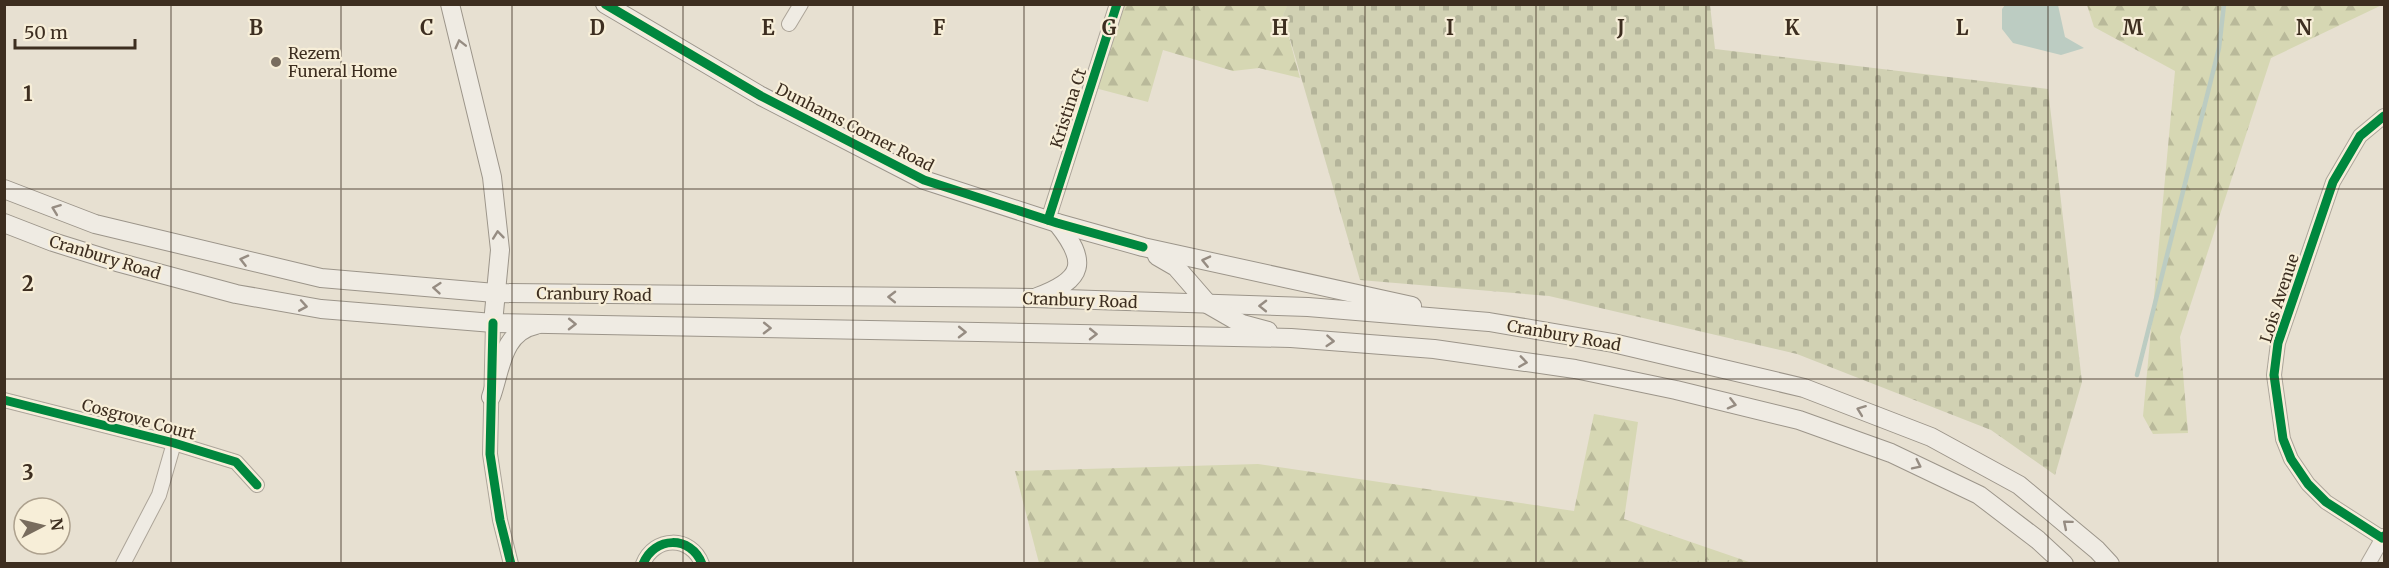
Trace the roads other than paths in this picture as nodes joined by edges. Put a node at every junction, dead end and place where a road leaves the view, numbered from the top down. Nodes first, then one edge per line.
1 (450, 4) edge
2 (605, 4) edge
3 (801, 4) edge
4 (1118, 4) edge
5 (789, 24) dead end
6 (2385, 116) edge
7 (4, 189) edge
8 (1052, 221) junction
9 (4, 223) edge
10 (1143, 247) junction
11 (495, 293) junction
12 (1034, 298) junction
13 (1209, 305) junction
14 (1489, 322) junction
15 (493, 323) junction
16 (543, 324) junction
17 (1291, 338) junction
18 (491, 397) junction
19 (4, 400) edge
20 (174, 443) junction
21 (256, 485) dead end
22 (2383, 537) edge
23 (123, 564) edge
24 (511, 564) edge
25 (643, 564) edge
26 (702, 564) edge
27 (2064, 564) edge
28 (2110, 564) edge
29 (2368, 564) edge

11 -> 1 main road
2 - 8 main road, Dunhams Corner Road
3 - 5 street
4 - 8 street, Kristina Ct
6 - 22 street, Lois Avenue
11 -> 7 main road, Cranbury Road
8 - 10 main road, Dunhams Corner Road
8 - 12 main road
9 -> 15 main road, Cranbury Road
10 - 13 main road
14 -> 10 main road
12 -> 11 main road, Cranbury Road
11 - 15 main road
12 - 13 main road, Cranbury Road
14 -> 13 main road, Cranbury Road
13 - 17 main road
28 -> 14 main road, Cranbury Road
15 - 16 main road, Cranbury Road
15 - 18 street
16 -> 17 main road, Cranbury Road
16 - 18 main road
17 -> 27 main road, Cranbury Road
18 - 24 street
19 - 20 street, Cosgrove Court
20 - 21 street, Cosgrove Court
20 - 23 street
22 - 29 street
25 - 26 street

